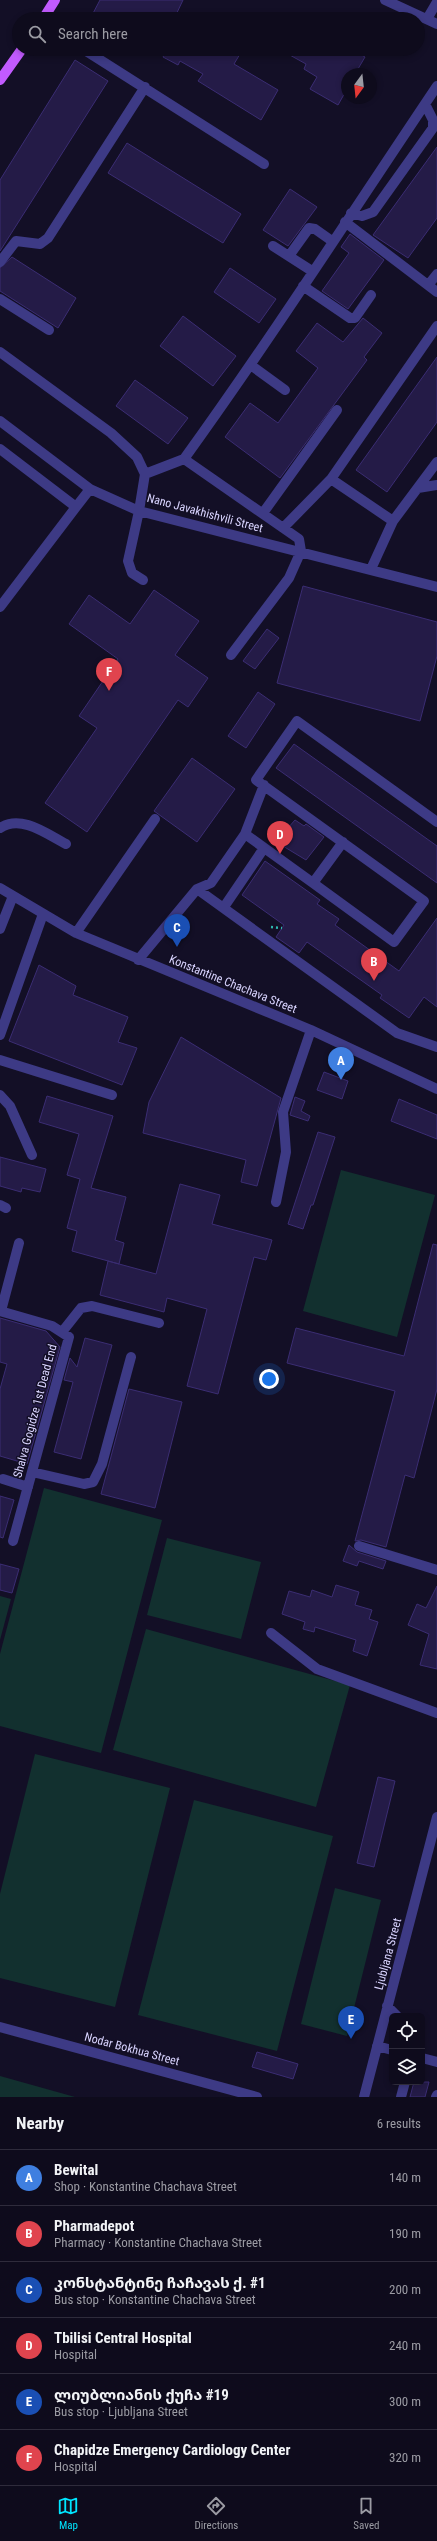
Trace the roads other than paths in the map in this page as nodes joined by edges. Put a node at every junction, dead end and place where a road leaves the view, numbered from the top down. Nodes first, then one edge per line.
1 (55, 0) edge
2 (385, 0) edge
3 (437, 2) edge
4 (47, 12) edge
5 (412, 12) edge
6 (427, 19) joint
7 (437, 24) edge
8 (17, 56) edge
9 (94, 56) edge
10 (0, 80) edge
11 (437, 86) edge
12 (144, 87) junction
13 (425, 104) junction
14 (264, 164) dead end
15 (351, 213) junction
16 (345, 222) junction
17 (332, 241) junction
18 (273, 246) dead end
19 (289, 256) junction
20 (0, 262) edge
21 (312, 271) junction
22 (437, 274) edge
23 (429, 284) junction
24 (303, 286) junction
25 (437, 292) edge
26 (371, 295) dead end
27 (0, 299) edge
28 (437, 326) edge
29 (49, 330) dead end
30 (0, 352) edge
31 (252, 366) junction
32 (285, 390) dead end
33 (337, 410) dead end
34 (0, 421) edge
35 (0, 449) edge
36 (184, 459) junction
37 (437, 462) edge
38 (145, 474) junction
39 (330, 479) junction
40 (437, 485) edge
41 (418, 488) junction
42 (90, 490) junction
43 (76, 507) junction
44 (139, 511) junction
45 (263, 514) junction
46 (393, 521) junction
47 (283, 528) junction
48 (301, 551) junction
49 (371, 569) junction
50 (143, 580) dead end
51 (437, 587) edge
52 (0, 607) edge
53 (231, 655) dead end
54 (264, 786) junction
55 (155, 819) dead end
56 (437, 822) edge
57 (0, 828) edge
58 (245, 834) junction
59 (343, 842) junction
60 (66, 844) dead end
61 (264, 848) junction
62 (313, 883) junction
63 (0, 888) edge
64 (197, 889) junction
65 (13, 896) junction
66 (224, 907) junction
67 (43, 914) junction
68 (0, 929) edge
69 (76, 933) junction
70 (138, 960) junction
71 (311, 1030) junction
72 (0, 1035) edge
73 (437, 1048) edge
74 (0, 1060) edge
75 (437, 1089) edge
76 (0, 1095) edge
77 (112, 1095) dead end
78 (32, 1155) dead end
79 (276, 1202) dead end
80 (19, 1243) dead end
81 (1, 1311) edge
82 (159, 1324) dead end
83 (62, 1332) junction
84 (131, 1357) dead end
85 (32, 1472) junction
86 (3, 1479) dead end
87 (28, 1486) junction
88 (13, 1541) dead end
89 (359, 1546) dead end
90 (437, 1570) edge
91 (271, 1632) dead end
92 (437, 1713) edge
93 (437, 1817) edge
94 (387, 2006) junction
95 (394, 2013) edge
96 (0, 2027) edge
97 (377, 2046) junction
98 (389, 2049) edge
99 (425, 2059) edge
100 (437, 2062) edge
101 (404, 2085) edge
102 (258, 2097) edge
103 (364, 2097) edge
104 (401, 2097) edge

1 - 4 main road
2 - 5 street
3 - 6 street
6 - 7 street
8 - 10 main road
9 - 12 street
11 - 13 street
12 - 14 street
12 - 20 street
13 - 15 street
13 - 15 street
15 - 16 street
16 - 17 street
16 - 23 street
17 - 19 street
17 - 21 street
18 - 19 street
19 - 21 street
21 - 24 street
22 - 23 street
23 - 25 street
24 - 26 street
24 - 31 street
27 - 29 street
28 - 39 street
30 - 38 street, Nano Javakhishvili Street
31 - 32 street
31 - 36 street
33 - 45 street
34 - 42 street
35 - 43 street
36 - 38 street
36 - 45 street
37 - 41 street
38 - 44 street, Nano Javakhishvili Street
39 - 46 street
39 - 47 street
40 - 41 street
41 - 46 street
42 - 43 street
42 - 44 street
43 - 52 street
44 - 48 street, Nano Javakhishvili Street
44 - 50 street
45 - 47 street
46 - 49 street
47 - 48 street
48 - 49 street, Nano Javakhishvili Street
48 - 53 street
49 - 51 street, Nano Javakhishvili Street
54 - 56 street
54 - 58 street
54 - 59 street
55 - 69 street
57 - 60 street
58 - 61 street
58 - 64 street
59 - 62 street
59 - 62 street
61 - 62 street
61 - 66 street
63 - 65 street, Konstantine Chachava Street
64 - 66 street
64 - 70 street
65 - 67 street, Konstantine Chachava Street
65 - 68 street
66 - 73 street
67 - 69 street, Konstantine Chachava Street
67 - 72 street
69 - 70 street, Konstantine Chachava Street
70 - 71 street, Konstantine Chachava Street
71 - 75 street, Konstantine Chachava Street
71 - 79 street
74 - 77 street
76 - 78 street
80 - 81 street
81 - 83 street, Shalva Gogidze 1st Dead End
82 - 83 street
83 - 85 street, Shalva Gogidze 1st Dead End
84 - 85 street
85 - 87 street, Shalva Gogidze 1st Dead End
86 - 87 street
87 - 88 street, Shalva Gogidze 1st Dead End
89 - 90 street
91 - 92 street
93 - 94 street, Ljubljana Street
94 - 95 street
94 - 97 street, Ljubljana Street
96 - 102 street, Nodar Bokhua Street
97 - 98 street
97 - 103 street, Ljubljana Street
99 - 100 street
101 - 104 street

